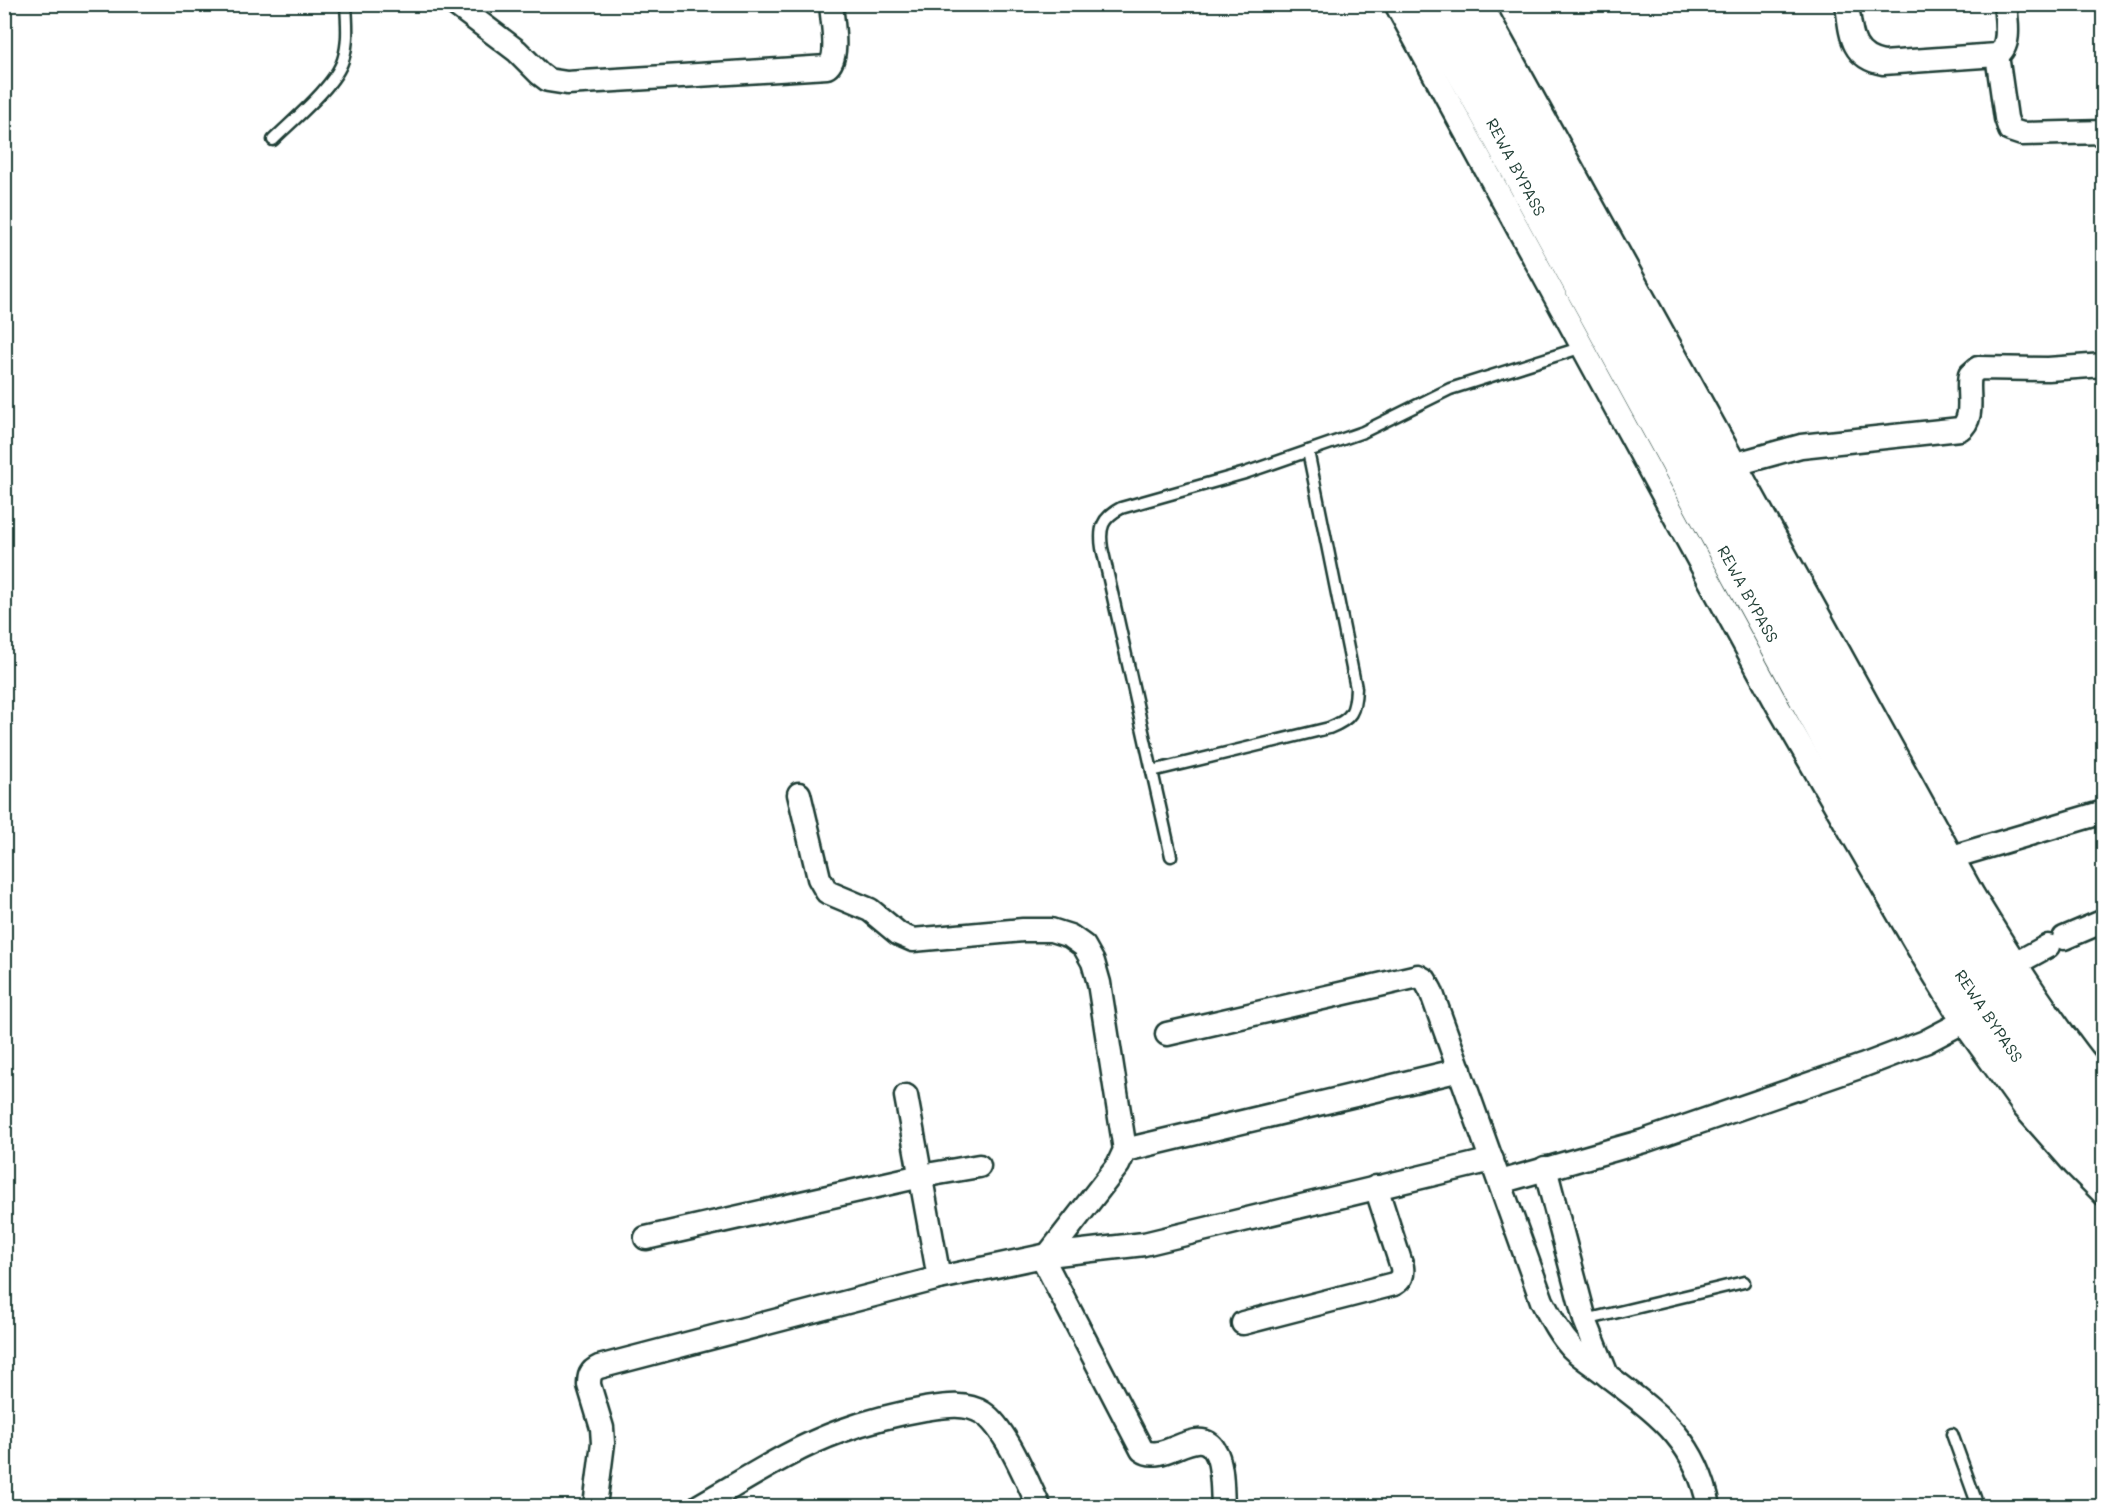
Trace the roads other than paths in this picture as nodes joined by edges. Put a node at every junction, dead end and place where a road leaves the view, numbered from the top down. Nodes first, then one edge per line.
1 (346, 4) edge
2 (454, 4) edge
3 (831, 4) edge
4 (1396, 4) edge
5 (1425, 4) edge
6 (1456, 4) edge
7 (1481, 4) edge
8 (1847, 4) edge
9 (2005, 4) edge
10 (1997, 55) junction
11 (2103, 132) edge
12 (273, 140) dead end
13 (1583, 347) junction
14 (2103, 365) edge
15 (1308, 451) junction
16 (1736, 464) junction
17 (1152, 771) junction
18 (799, 794) dead end
19 (2103, 812) edge
20 (1171, 856) dead end
21 (1952, 856) junction
22 (2103, 921) edge
23 (2015, 964) junction
24 (1963, 1022) junction
25 (1167, 1034) dead end
26 (1460, 1070) junction
27 (2103, 1086) edge
28 (906, 1096) dead end
29 (2103, 1118) edge
30 (1125, 1150) junction
31 (1492, 1160) junction
32 (2103, 1162) edge
33 (978, 1166) dead end
34 (1545, 1168) junction
35 (921, 1176) junction
36 (1500, 1182) junction
37 (1376, 1187) junction
38 (2103, 1194) edge
39 (646, 1238) dead end
40 (1045, 1256) junction
41 (939, 1278) junction
42 (1744, 1282) dead end
43 (1584, 1320) junction
44 (1243, 1323) dead end
45 (1607, 1375) junction
46 (1952, 1434) dead end
47 (595, 1506) edge
48 (699, 1506) edge
49 (1039, 1506) edge
50 (1223, 1506) edge
51 (1709, 1506) edge
52 (1978, 1506) edge

1 - 12 lane
2 - 3 street
4 - 13 street
5 - 32 highway, REWA BYPASS
6 - 29 highway, REWA BYPASS
7 - 16 street
8 - 10 street
9 - 10 street
10 - 11 street
13 - 15 lane
13 - 24 street
14 - 16 street
15 - 17 lane
15 - 17 lane
16 - 21 street
17 - 20 lane
18 - 30 street
19 - 21 street
21 - 23 street
22 - 23 street
23 - 27 street
24 - 34 street
24 - 38 street
25 - 26 street
26 - 30 street
26 - 31 street
28 - 35 street
30 - 40 street
31 - 36 street
31 - 37 street
33 - 35 street
34 - 36 street
34 - 43 street
35 - 39 street
35 - 41 street
36 - 45 street
37 - 40 street
37 - 44 street
40 - 41 street
40 - 50 street
41 - 47 street
42 - 43 lane
43 - 45 street
45 - 51 street
46 - 52 lane
48 - 49 street

